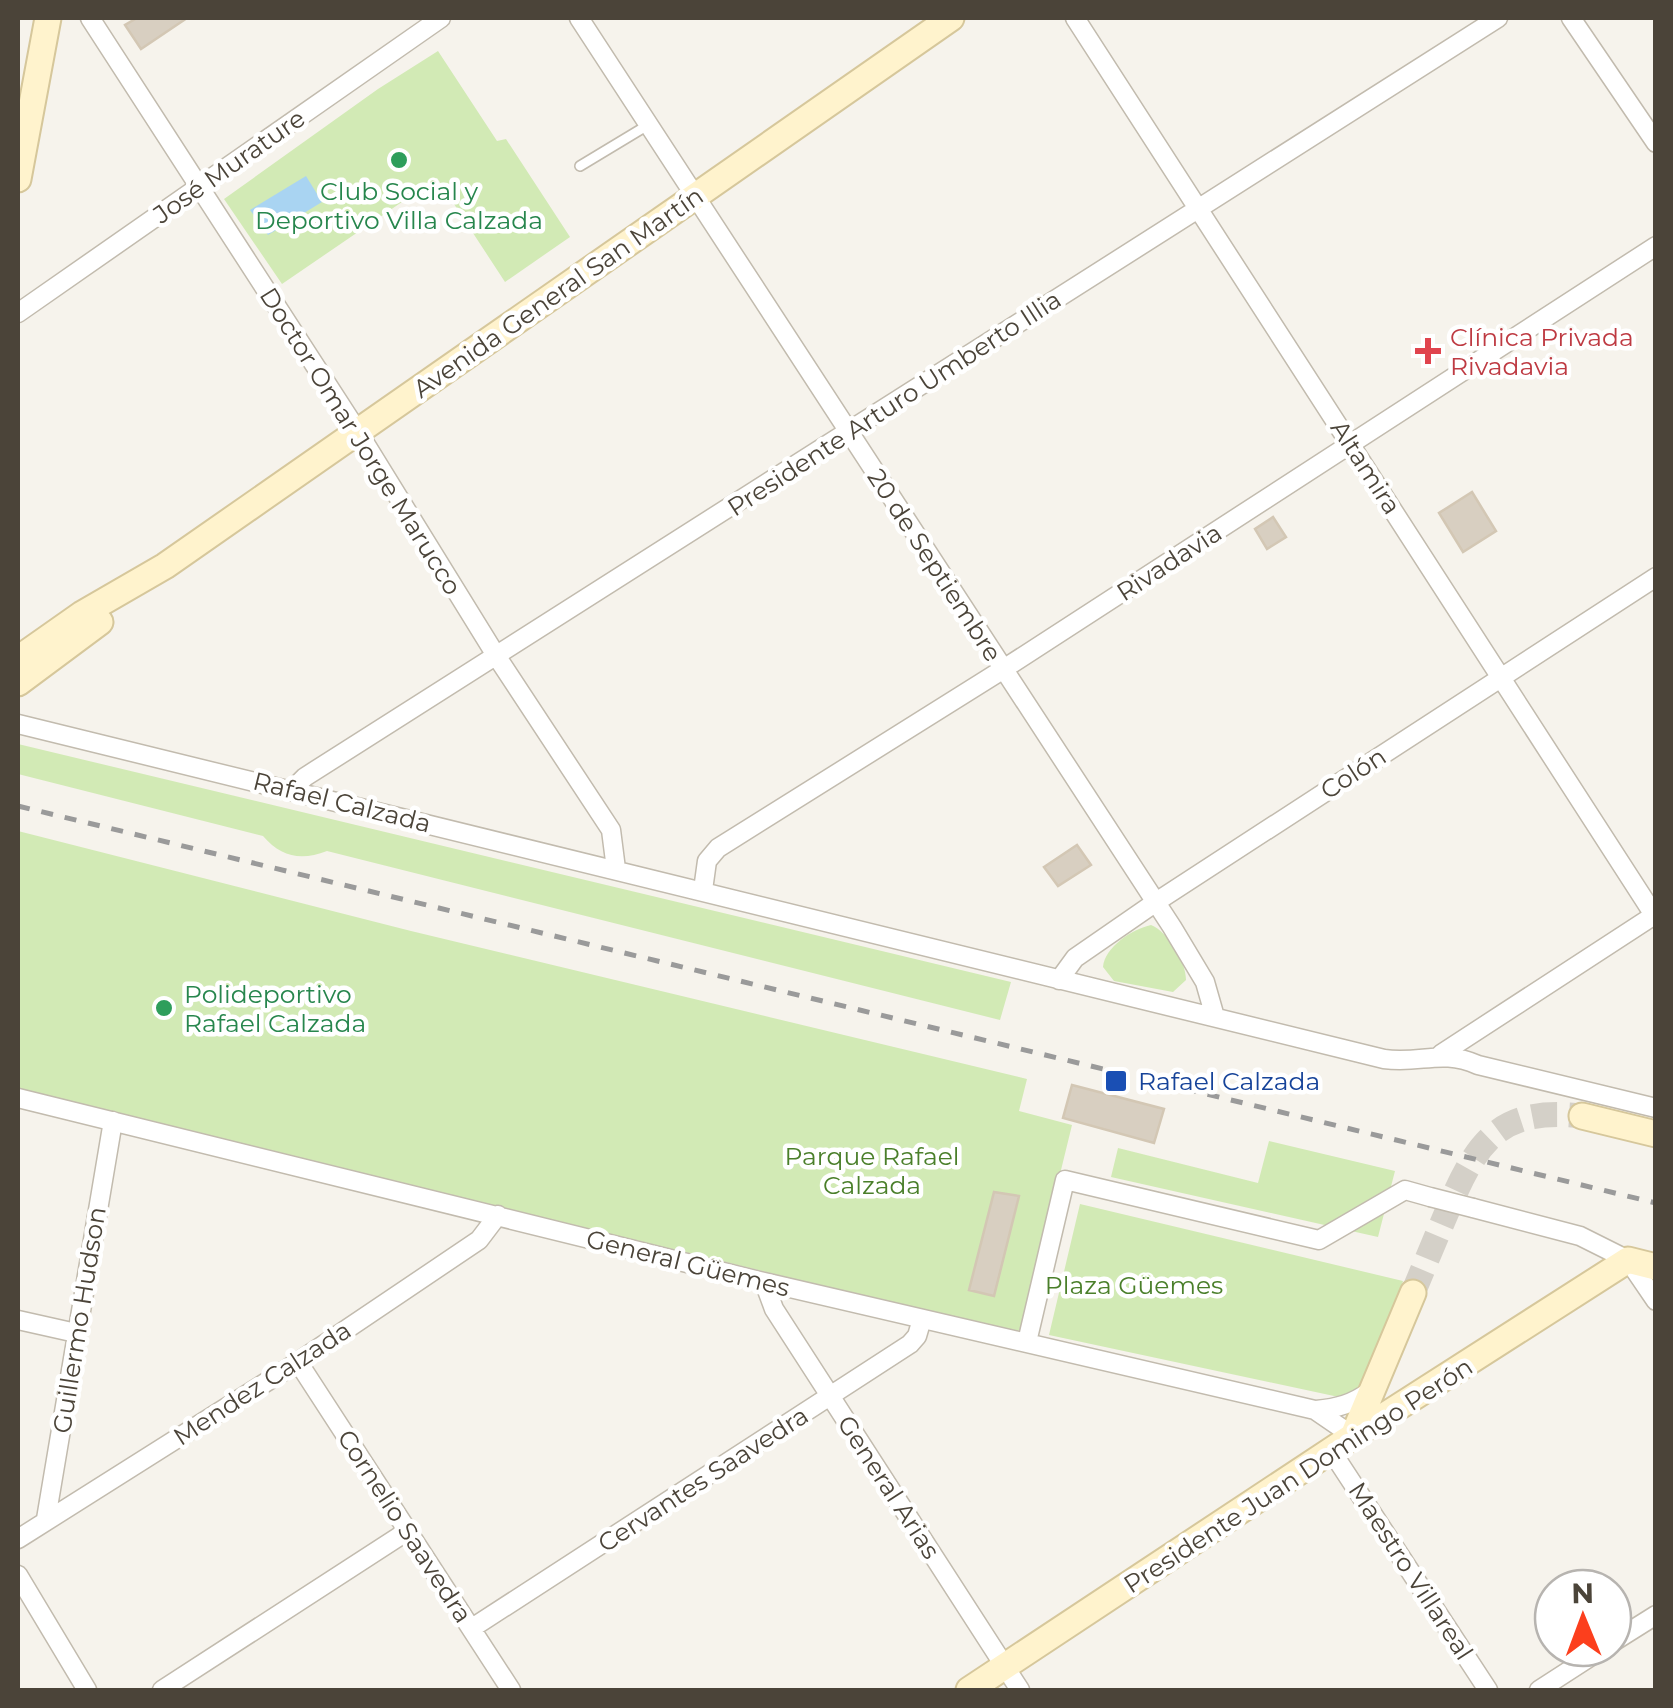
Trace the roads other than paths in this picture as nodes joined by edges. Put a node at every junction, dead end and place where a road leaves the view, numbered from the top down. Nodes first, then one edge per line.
1 (48, 18) edge
2 (90, 18) edge
3 (441, 18) edge
4 (578, 18) edge
5 (951, 18) edge
6 (1074, 18) edge
7 (1498, 18) edge
8 (1572, 18) edge
9 (648, 125) junction
10 (1656, 143) edge
11 (580, 166) dead end
12 (18, 179) edge
13 (198, 187) junction
14 (696, 196) junction
15 (1199, 207) junction
16 (1656, 246) edge
17 (18, 313) edge
18 (358, 432) junction
19 (850, 432) junction
20 (1352, 444) junction
21 (165, 566) junction
22 (1656, 577) edge
23 (498, 658) junction
24 (18, 659) edge
25 (1002, 670) junction
26 (1500, 677) junction
27 (18, 683) edge
28 (18, 724) edge
29 (292, 790) junction
30 (616, 869) junction
31 (703, 890) junction
32 (1156, 902) junction
33 (1655, 915) edge
34 (1059, 980) junction
35 (1215, 1017) junction
36 (1441, 1054) junction
37 (18, 1098) edge
38 (1656, 1108) edge
39 (1582, 1116) tunnel mouth
40 (113, 1121) junction
41 (1656, 1134) edge
42 (498, 1215) junction
43 (1628, 1260) junction
44 (1656, 1267) edge
45 (764, 1282) junction
46 (1413, 1293) tunnel mouth
47 (1656, 1301) edge
48 (922, 1319) junction
49 (18, 1320) edge
50 (76, 1333) junction
51 (1027, 1342) junction
52 (298, 1362) junction
53 (1374, 1388) junction
54 (830, 1396) junction
55 (1316, 1410) junction
56 (1354, 1436) junction
57 (1332, 1452) junction
58 (46, 1519) junction
59 (406, 1532) junction
60 (18, 1539) edge
61 (18, 1576) edge
62 (1656, 1615) edge
63 (472, 1628) junction
64 (1633, 1629) edge
65 (1005, 1667) junction
66 (1573, 1668) edge
67 (87, 1690) edge
68 (162, 1690) edge
69 (511, 1690) edge
70 (969, 1690) edge
71 (1020, 1690) edge
72 (1488, 1690) edge
73 (1539, 1690) edge

1 - 12 main road
2 - 13 street, Doctor Omar Jorge Marucco
3 - 13 street, José Murature
4 - 9 street, 20 de Septiembre
5 - 14 main road, Avenida General San Martín
6 - 15 street, Altamira
7 - 15 street, Presidente Arturo Umberto Illia
8 - 10 street
9 - 11 lane
9 - 14 street, 20 de Septiembre
13 - 17 street, José Murature
13 - 18 street, Doctor Omar Jorge Marucco
14 - 18 main road, Avenida General San Martín
14 - 19 street, 20 de Septiembre
15 - 19 street, Presidente Arturo Umberto Illia
15 - 20 street, Altamira
16 - 20 street, Rivadavia
18 - 21 main road, Avenida General San Martín
18 - 23 street, Doctor Omar Jorge Marucco
19 - 23 street, Presidente Arturo Umberto Illia
19 - 25 street, 20 de Septiembre
20 - 25 street, Rivadavia
20 - 26 street, Altamira
21 - 24 main road, Avenida General San Martín
21 - 27 main road, Avenida General San Martín
22 - 26 street, Colón
23 - 29 street, Presidente Arturo Umberto Illia
23 - 30 street, Doctor Omar Jorge Marucco
25 - 31 street, Rivadavia
25 - 32 street, 20 de Septiembre
26 - 32 street, Colón
26 - 33 street, Altamira
28 - 29 street, Rafael Calzada
29 - 30 street, Rafael Calzada
30 - 31 street, Rafael Calzada
31 - 34 street, Rafael Calzada
32 - 34 street, Colón
32 - 35 street, 20 de Septiembre
33 - 36 street
34 - 35 street, Rafael Calzada
35 - 36 street, Rafael Calzada
36 - 38 street, Rafael Calzada
37 - 40 street, General Güemes
39 - 41 main road
40 - 42 street, General Güemes
40 - 50 street, Guillermo Hudson
42 - 45 street, General Güemes
42 - 52 street, Mendez Calzada
43 - 44 main road
43 - 47 street
43 - 51 street, bridge
43 - 56 main road, Presidente Juan Domingo Perón
45 - 48 street, General Güemes
45 - 54 street, General Arias
46 - 53 main road
48 - 51 street, General Güemes
48 - 54 street, Cervantes Saavedra
49 - 50 street
50 - 58 street, Guillermo Hudson
51 - 55 street, General Güemes
52 - 58 street, Mendez Calzada
52 - 59 street, Cornelio Saavedra
53 - 55 street
53 - 56 main road
54 - 63 street, Cervantes Saavedra
54 - 65 street, General Arias
55 - 56 street, General Güemes
56 - 57 main road, Presidente Juan Domingo Perón
57 - 65 main road, Presidente Juan Domingo Perón
57 - 72 street, Maestro Villareal
58 - 60 street, Mendez Calzada
59 - 63 street, Cornelio Saavedra
59 - 68 street
61 - 67 street
62 - 64 street
63 - 69 street, Cornelio Saavedra
65 - 70 main road, Presidente Juan Domingo Perón
65 - 71 street, General Arias
66 - 73 street

